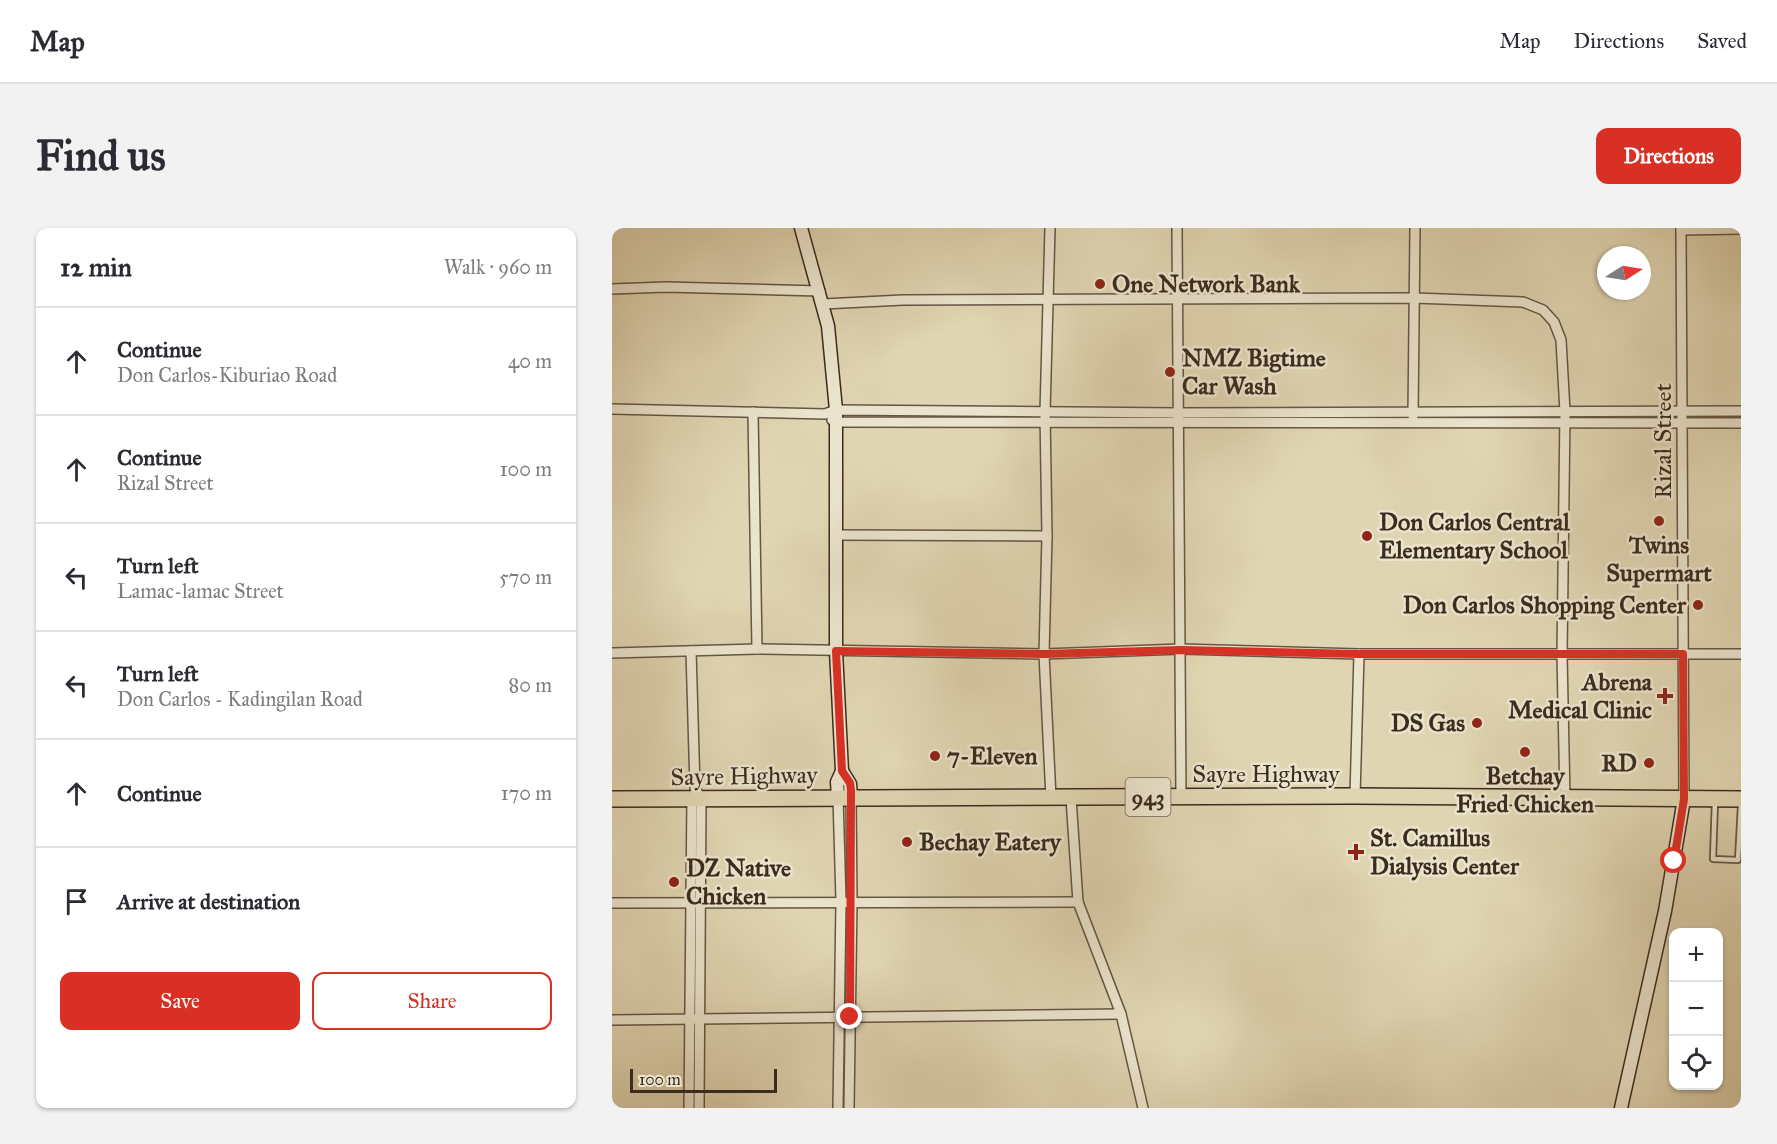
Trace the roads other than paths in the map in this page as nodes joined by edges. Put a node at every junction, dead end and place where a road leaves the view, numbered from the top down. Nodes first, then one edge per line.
1 (801, 228) edge
2 (1050, 228) edge
3 (1178, 228) edge
4 (1414, 228) edge
5 (1681, 229) edge
6 (1741, 229) edge
7 (612, 289) edge
8 (820, 291) junction
9 (1415, 298) junction
10 (1178, 299) junction
11 (1047, 300) junction
12 (823, 304) junction
13 (612, 410) edge
14 (1413, 411) junction
15 (1683, 411) junction
16 (1741, 411) edge
17 (753, 412) junction
18 (1045, 412) junction
19 (1565, 412) junction
20 (1177, 413) junction
21 (832, 416) junction
22 (1565, 422) junction
23 (1045, 423) junction
24 (1683, 423) junction
25 (1741, 423) edge
26 (1413, 424) junction
27 (1177, 425) junction
28 (837, 535) junction
29 (1047, 536) junction
30 (757, 649) junction
31 (1181, 650) junction
32 (691, 651) junction
33 (836, 651) junction
34 (612, 653) edge
35 (1044, 654) junction
36 (1359, 654) junction
37 (1683, 654) junction
38 (1741, 654) edge
39 (1563, 655) junction
40 (696, 795) junction
41 (1181, 796) junction
42 (1355, 796) junction
43 (844, 797) junction
44 (612, 798) edge
45 (1051, 798) junction
46 (1071, 798) junction
47 (1565, 799) junction
48 (1684, 799) junction
49 (1715, 799) junction
50 (1741, 799) edge
51 (1741, 805) edge
52 (840, 901) junction
53 (852, 901) junction
54 (1078, 902) junction
55 (612, 903) edge
56 (694, 903) junction
57 (1121, 1014) junction
58 (838, 1017) junction
59 (850, 1017) junction
60 (612, 1020) edge
61 (696, 1020) junction
62 (689, 1108) edge
63 (699, 1108) edge
64 (838, 1108) edge
65 (849, 1108) edge
66 (1143, 1108) edge
67 (1621, 1108) edge

1 - 8 main road
2 - 11 street
3 - 10 street
4 - 9 street
5 - 6 street
5 - 15 street, Rizal Street
7 - 8 street
8 - 12 main road
9 - 10 street
9 - 14 street
9 - 19 street
10 - 11 street
10 - 20 street
11 - 12 street
11 - 18 street
12 - 21 main road
13 - 17 street
14 - 19 street
14 - 20 street
14 - 26 street
15 - 16 street
15 - 19 street
15 - 24 street, Rizal Street
17 - 21 street
17 - 30 street
18 - 20 street
18 - 21 street
18 - 23 street
19 - 22 street
20 - 27 street
21 - 23 street
21 - 28 main road
22 - 24 street
22 - 26 street
22 - 39 street
23 - 27 street
23 - 29 street
24 - 25 street
24 - 37 street, Rizal Street
26 - 27 street
27 - 31 street
28 - 29 street
28 - 33 main road
29 - 35 street
30 - 32 street
30 - 33 street
31 - 35 street
31 - 36 street
31 - 41 street
32 - 34 street
32 - 40 street
33 - 35 street
33 - 43 main road
35 - 45 street
36 - 39 street
36 - 42 street
37 - 38 street
37 - 39 street
37 - 48 street, Rizal Street
39 - 47 street
40 - 43 highway, Sayre Highway / 943
40 - 44 highway, Sayre Highway / 943
40 - 56 street
41 - 42 highway, Sayre Highway / 943
41 - 46 highway, Sayre Highway / 943
42 - 47 highway, Sayre Highway / 943
43 - 45 highway, Sayre Highway / 943
43 - 52 street
43 - 53 street
45 - 46 highway, Sayre Highway / 943
46 - 54 street
47 - 48 highway, Sayre Highway / 943
48 - 49 highway, Sayre Highway / 943
48 - 67 main road
49 - 50 highway, Sayre Highway / 943
49 - 51 lane
52 - 53 street
52 - 56 street
52 - 58 street
53 - 54 street
53 - 59 street
54 - 57 street
55 - 56 street
56 - 61 street
57 - 59 street
57 - 66 street
58 - 59 street
58 - 61 street
58 - 64 street
59 - 65 street
60 - 61 street
61 - 62 street
61 - 63 street

